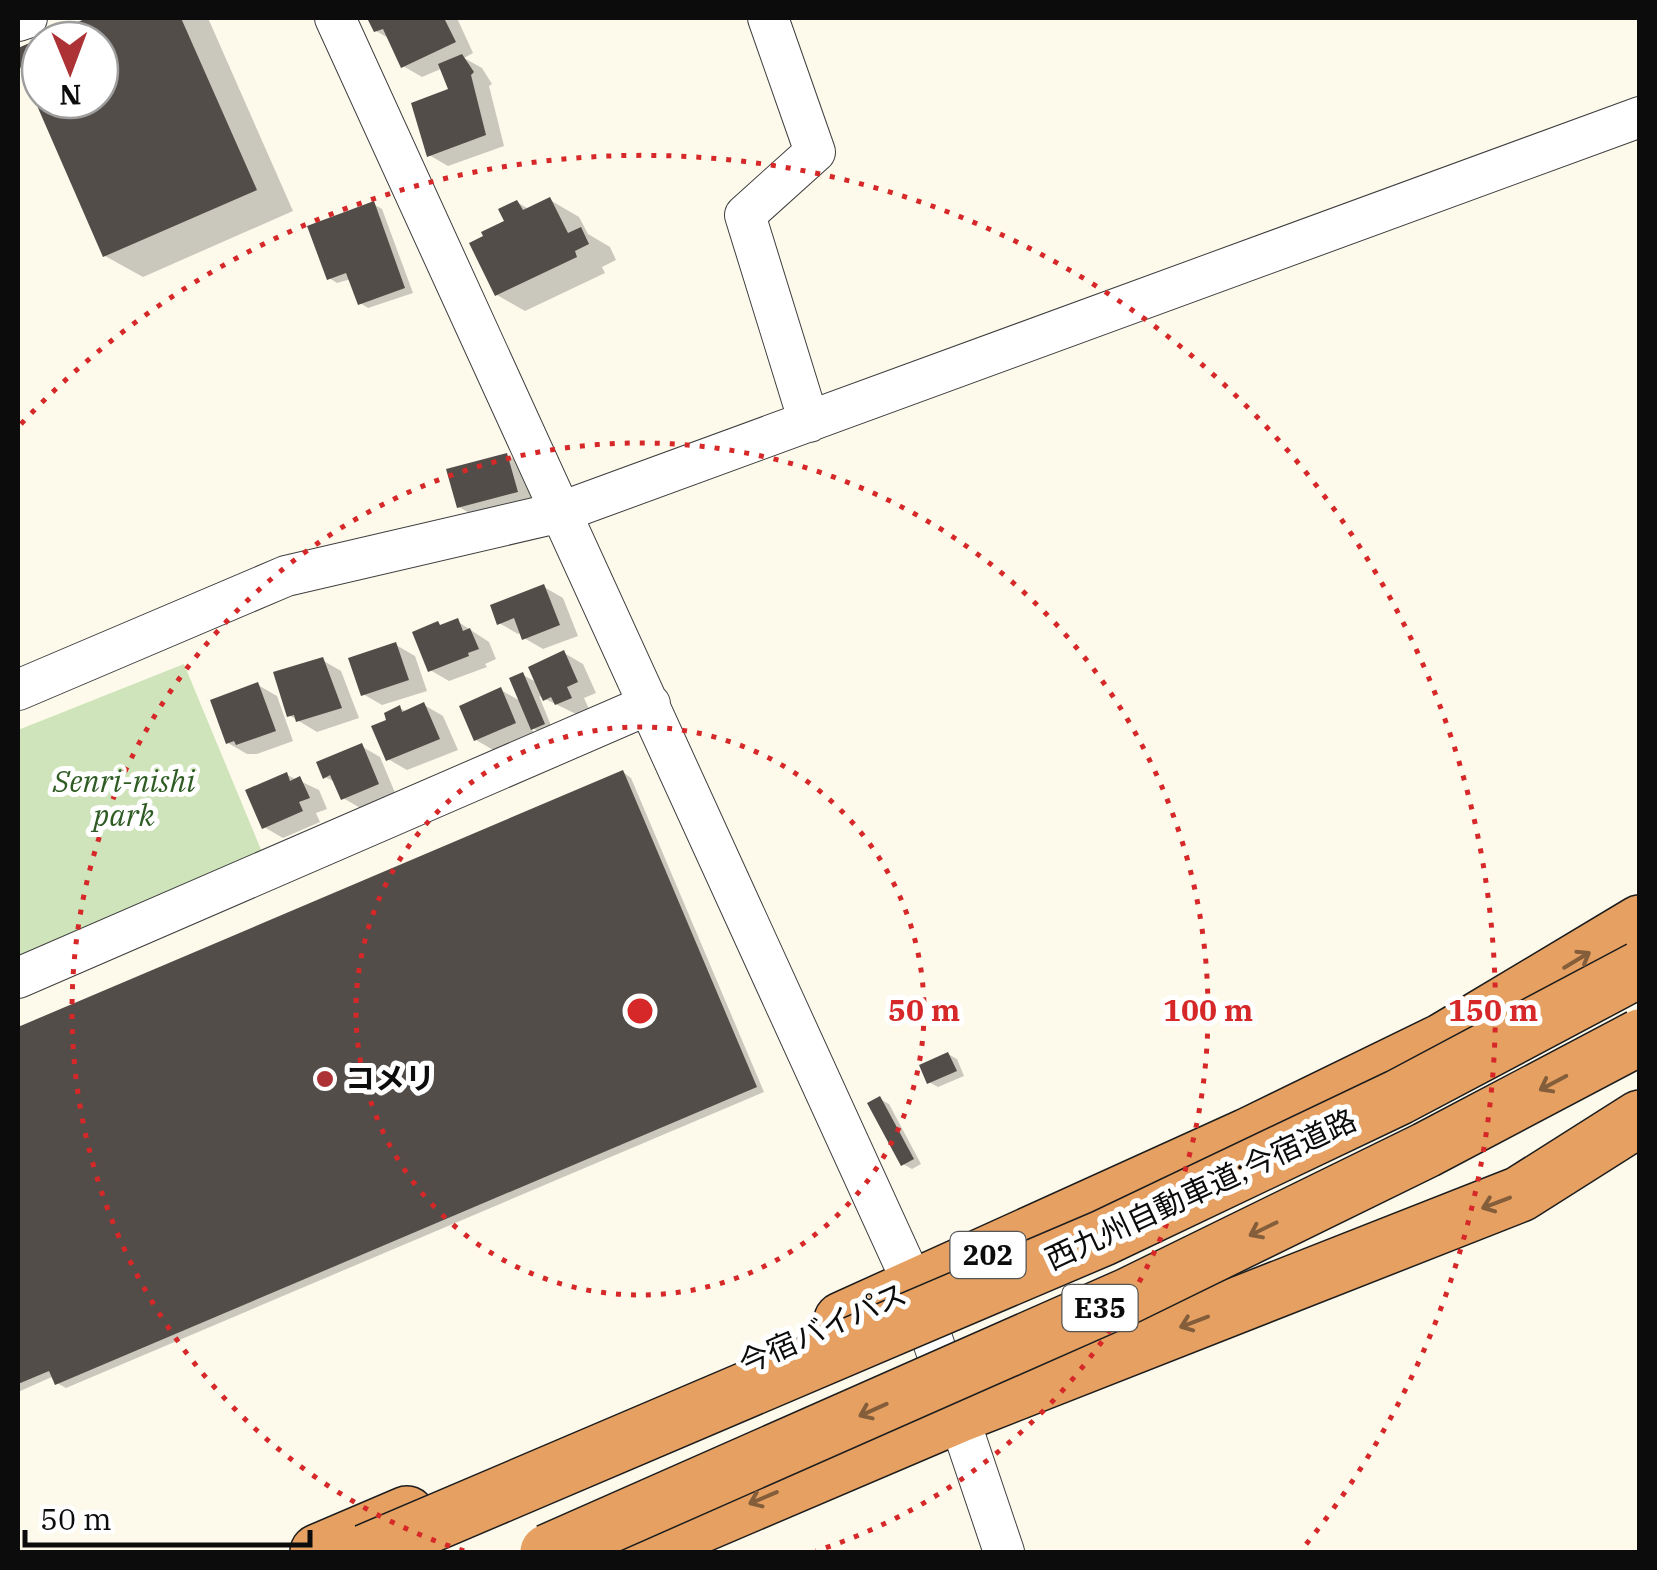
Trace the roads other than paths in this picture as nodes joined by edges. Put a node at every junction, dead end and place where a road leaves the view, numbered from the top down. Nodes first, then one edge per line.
1 (26, 18) edge
2 (334, 18) edge
3 (768, 18) edge
4 (18, 22) edge
5 (1640, 118) edge
6 (809, 422) junction
7 (561, 512) junction
8 (18, 690) edge
9 (650, 704) junction
10 (1640, 923) edge
11 (1640, 970) edge
12 (18, 978) edge
13 (1640, 1037) edge
14 (1640, 1118) edge
15 (915, 1288) junction
16 (958, 1415) junction
17 (356, 1548) edge
18 (548, 1552) edge
19 (636, 1552) edge
20 (1004, 1552) edge

1 - 4 street
2 - 7 street
3 - 6 street
5 - 6 street
6 - 7 street
7 - 8 street
7 - 9 street
9 - 12 street
9 - 15 street
15 -> 10 highway, 今宿バイパス / 202
11 - 17 highway, 西九州自動車道;今宿道路 / E35, bridge
13 -> 18 highway, 西九州自動車道;今宿道路 / E35, bridge
14 -> 16 highway
15 - 16 street
15 - 17 highway, 今宿バイパス / 202
16 -> 19 highway
16 - 20 street

